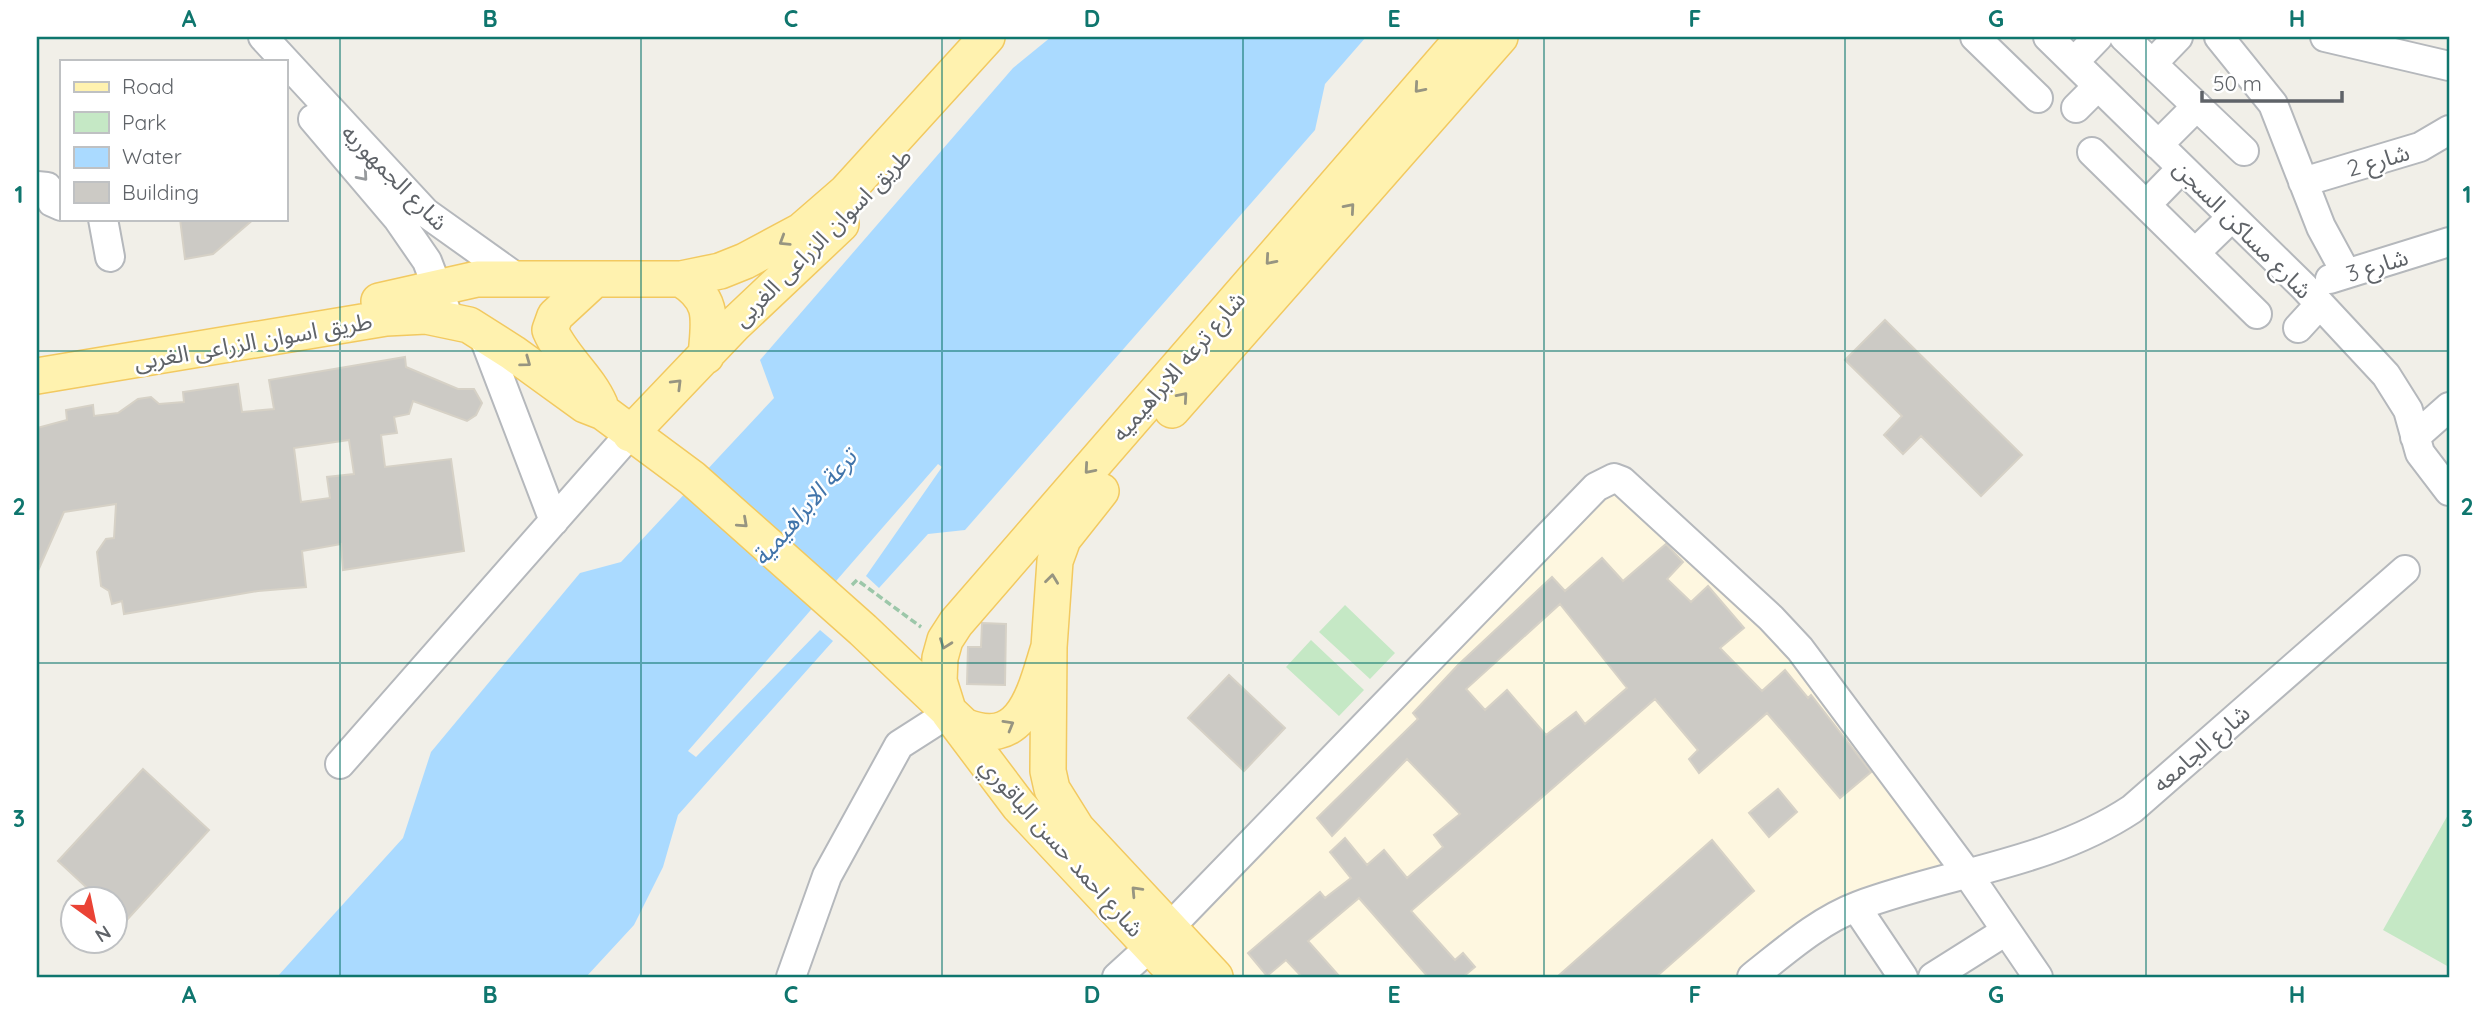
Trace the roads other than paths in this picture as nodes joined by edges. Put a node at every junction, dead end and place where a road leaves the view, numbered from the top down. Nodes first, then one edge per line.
1 (240, 37) edge
2 (263, 37) edge
3 (987, 37) edge
4 (1010, 37) edge
5 (1464, 37) edge
6 (1500, 37) edge
7 (1975, 37) edge
8 (2048, 37) edge
9 (2098, 37) edge
10 (2124, 37) edge
11 (2178, 37) edge
12 (2219, 37) edge
13 (2325, 37) edge
14 (2404, 44) edge
15 (260, 60) edge
16 (284, 60) edge
17 (2074, 62) junction
18 (287, 63) edge
19 (2152, 64) junction
20 (2449, 66) edge
21 (2098, 86) junction
22 (287, 90) edge
23 (2038, 98) dead end
24 (2197, 106) junction
25 (2076, 108) dead end
26 (2449, 130) edge
27 (2158, 145) junction
28 (2244, 151) dead end
29 (2092, 152) dead end
30 (2182, 168) junction
31 (2303, 182) junction
32 (37, 186) edge
33 (2146, 205) junction
34 (60, 206) edge
35 (2232, 217) junction
36 (103, 220) edge
37 (463, 241) junction
38 (2446, 250) edge
39 (2195, 253) junction
40 (110, 257) dead end
41 (2346, 274) junction
42 (508, 278) junction
43 (681, 279) junction
44 (594, 281) junction
45 (2312, 296) junction
46 (1254, 297) junction
47 (453, 306) junction
48 (2257, 314) dead end
49 (2298, 328) dead end
50 (37, 356) edge
51 (706, 356) junction
52 (37, 376) edge
53 (2449, 407) edge
54 (603, 412) junction
55 (631, 434) junction
56 (2416, 437) junction
57 (2449, 491) edge
58 (554, 521) junction
59 (2405, 570) dead end
60 (1049, 647) junction
61 (949, 713) junction
62 (341, 764) dead end
63 (1967, 873) junction
64 (1856, 907) junction
65 (2006, 931) junction
66 (1161, 937) junction
67 (791, 977) edge
68 (1117, 977) edge
69 (1179, 977) edge
70 (1215, 977) edge
71 (1752, 977) edge
72 (1903, 977) edge
73 (1933, 977) edge
74 (2038, 977) edge

1 - 15 street
2 - 16 street, شارع الجمهوريه
3 -> 43 main road, طريق اسوان الزراعى الغربى
4 - 51 main road, طريق اسوان الزراعى الغربى
5 -> 46 main road, شارع ترعه الابراهيميه
46 -> 6 main road, شارع ترعه الابراهيميه
7 - 23 street
8 - 17 street, شارع مساكن السجن
9 - 17 street
10 - 19 street
11 - 19 street
12 - 31 street
13 - 14 street
14 - 20 street
17 - 21 street, شارع مساكن السجن
18 - 37 street, شارع الجمهوريه
19 - 24 street
21 - 25 street
21 - 27 street, شارع مساكن السجن
22 -> 47 street, شارع الجمهوريه
24 - 27 street
24 - 28 street
26 - 31 street, شارع 2
27 - 30 street, شارع مساكن السجن
29 - 33 street
30 - 33 street
30 - 35 street, شارع مساكن السجن
31 - 41 street
32 - 34 street
33 - 39 street
35 - 39 street
35 - 45 street, شارع مساكن السجن
36 - 40 street
37 - 42 street, شارع الجمهوريه
37 - 47 street
38 - 41 street, شارع 3
39 - 48 street
41 - 45 street, شارع 3
42 - 44 main road, طريق اسوان الزراعى الغربى
42 - 47 main road, طريق اسوان الزراعى الغربى
43 - 44 main road, طريق اسوان الزراعى الغربى
43 - 51 main road
44 - 54 main road
45 - 49 street
45 - 56 street, شارع مساكن السجن
60 -> 46 main road, شارع ترعه الابراهيميه
46 -> 61 main road, شارع ترعه الابراهيميه
47 - 50 main road, طريق اسوان الزراعى الغربى
47 - 52 main road, طريق اسوان الزراعى الغربى
47 -> 54 main road
47 - 58 street, شارع الجمهوريه
55 -> 51 main road, طريق اسوان الزراعى الغربى
53 - 56 street
54 - 55 main road
55 - 58 street
55 -> 61 main road
56 - 57 street, شارع مساكن السجن
58 - 62 street
59 - 63 street, شارع الجامعه
61 -> 60 main road
66 -> 60 main road, شارع احمد حسن الباقوري
61 - 66 main road, شارع احمد حسن الباقوري
61 - 67 street
63 - 64 street, شارع الجامعه
63 - 65 street
63 - 66 street
64 - 71 street, شارع الجامعه
64 - 72 street
65 - 73 street
65 - 74 street
66 - 68 street
66 - 69 main road, شارع احمد حسن الباقوري
66 - 70 main road, شارع احمد حسن الباقوري

